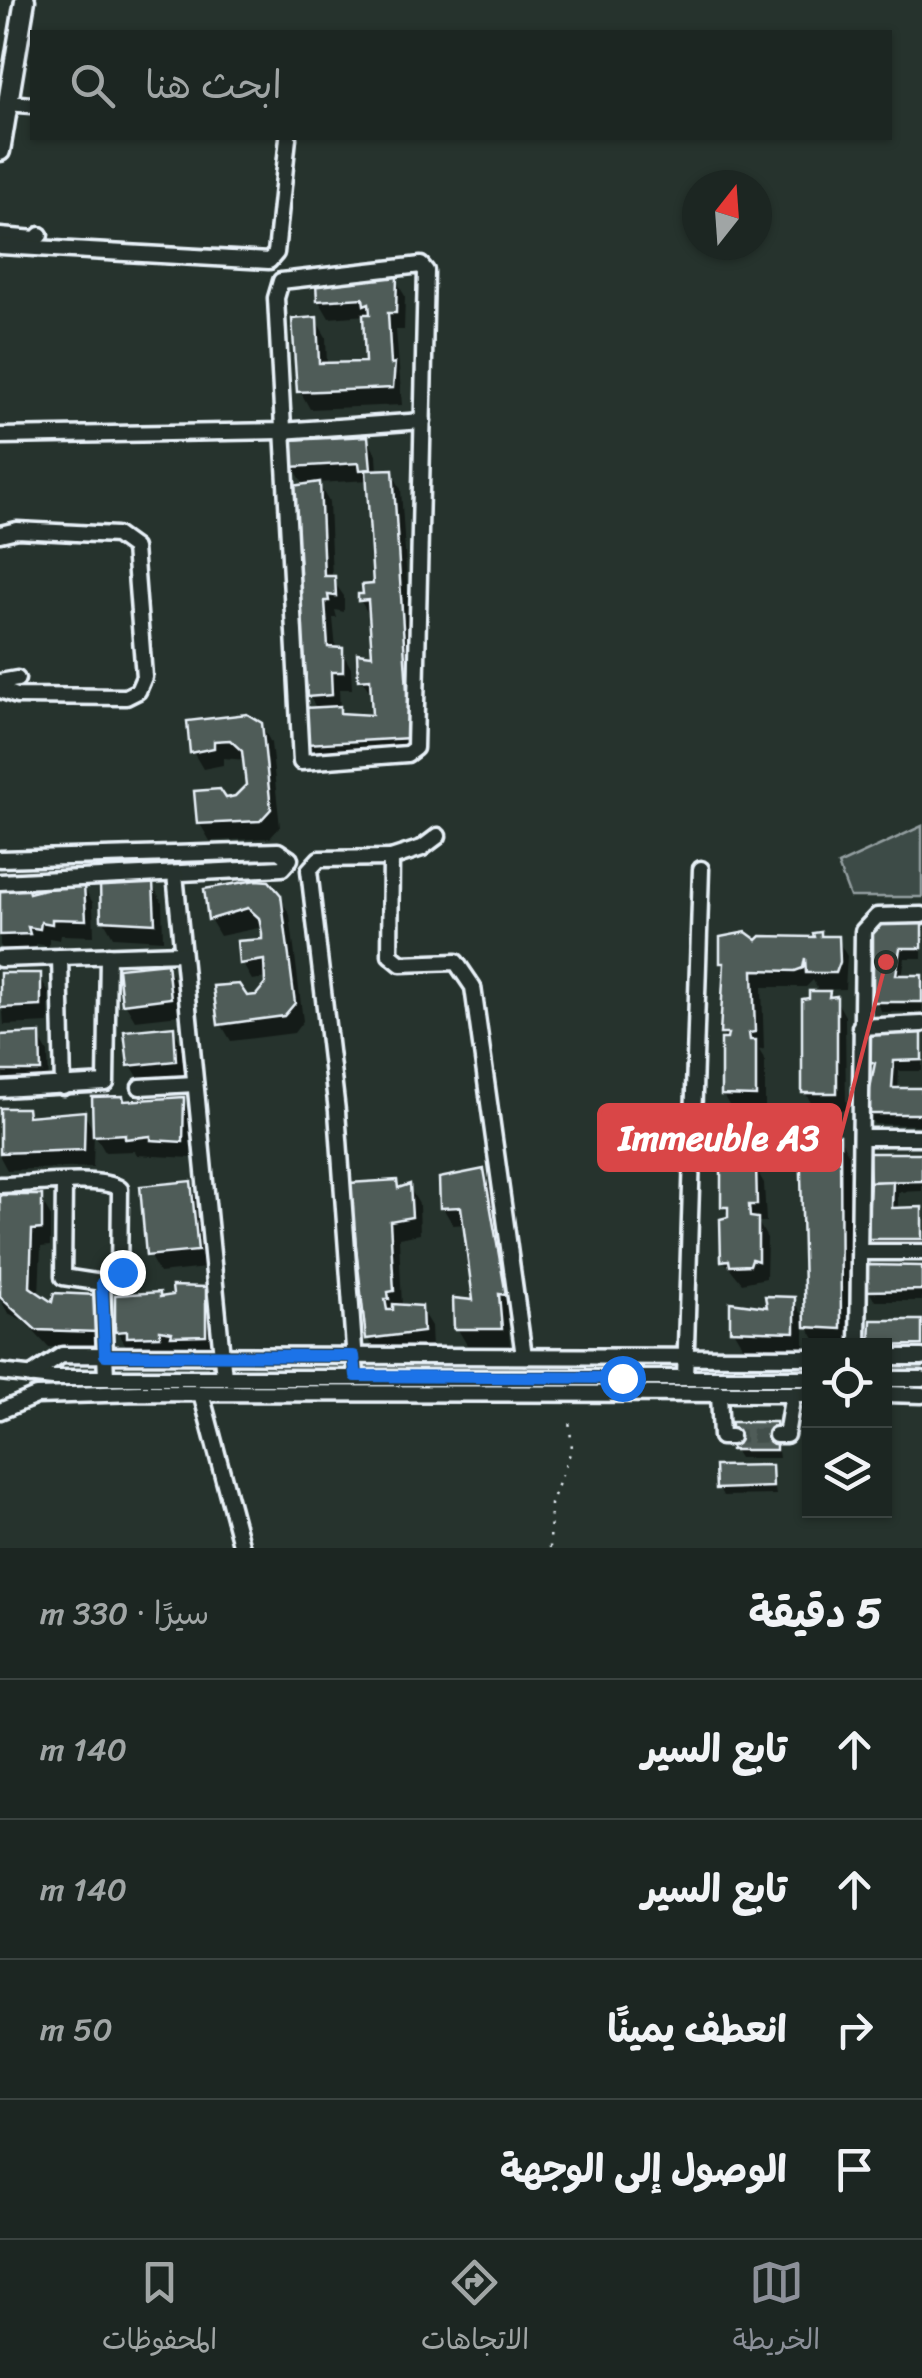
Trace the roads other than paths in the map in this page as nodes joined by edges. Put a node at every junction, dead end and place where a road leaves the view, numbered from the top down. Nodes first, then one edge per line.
1 (24, 0) edge
2 (7, 103) junction
3 (30, 105) edge
4 (288, 140) edge
5 (0, 151) edge
6 (40, 234) dead end
7 (0, 236) edge
8 (0, 246) edge
9 (423, 421) junction
10 (280, 431) junction
11 (0, 436) edge
12 (0, 534) edge
13 (17, 680) dead end
14 (0, 682) edge
15 (0, 690) edge
16 (438, 836) dead end
17 (189, 855) junction
18 (391, 858) junction
19 (0, 859) edge
20 (50, 859) junction
21 (701, 869) dead end
22 (183, 873) junction
23 (51, 880) junction
24 (0, 882) edge
25 (922, 915) edge
26 (182, 953) junction
27 (108, 955) junction
28 (60, 957) junction
29 (0, 959) edge
30 (922, 1024) edge
31 (860, 1027) junction
32 (194, 1084) junction
33 (63, 1087) junction
34 (140, 1087) dead end
35 (0, 1088) edge
36 (860, 1136) junction
37 (922, 1136) edge
38 (64, 1184) junction
39 (0, 1185) edge
40 (860, 1252) junction
41 (922, 1252) edge
42 (102, 1283) junction
43 (858, 1338) edge
44 (105, 1355) junction
45 (222, 1355) junction
46 (354, 1356) junction
47 (524, 1356) junction
48 (542, 1356) junction
49 (685, 1356) junction
50 (802, 1357) edge
51 (892, 1358) edge
52 (922, 1358) edge
53 (0, 1372) edge
54 (30, 1376) junction
55 (224, 1376) junction
56 (356, 1376) junction
57 (106, 1377) junction
58 (542, 1378) junction
59 (685, 1378) junction
60 (802, 1378) edge
61 (892, 1379) edge
62 (922, 1379) edge
63 (201, 1393) junction
64 (718, 1393) junction
65 (802, 1394) edge
66 (892, 1394) edge
67 (922, 1394) edge
68 (0, 1410) edge
69 (731, 1436) dead end
70 (776, 1436) dead end
71 (242, 1548) edge

1 - 2 main road
2 - 3 street
2 - 5 main road
4 - 8 street
6 - 7 street
9 - 10 street
9 - 10 street
9 - 10 street
10 - 11 street
12 - 15 street
13 - 14 street
16 - 18 street
17 - 20 street
17 - 22 street
17 - 22 street
18 - 46 street
18 - 47 street
19 - 20 street
20 - 23 street
21 - 49 street
22 - 23 street
22 - 26 street
23 - 24 street
25 - 31 street
26 - 27 street
26 - 32 street
27 - 28 street
27 - 33 street
28 - 29 street
28 - 33 street
30 - 31 street
31 - 36 street
32 - 34 street
32 - 45 street
33 - 35 street
36 - 37 street
36 - 40 street
38 - 39 street
38 - 42 street
38 - 42 street
40 - 41 street
40 - 43 street
42 - 44 street
44 - 45 street
44 - 54 street
44 - 57 street
45 - 46 street
45 - 55 street
46 - 47 street
46 - 56 street
47 - 48 street
48 - 49 street
48 - 58 street
49 - 50 street
49 - 59 street
51 - 52 street
53 - 54 street
54 - 57 street
55 - 56 street
55 - 57 street
56 - 58 street
58 - 59 street
59 - 60 street
61 - 62 street
63 - 64 street
63 - 68 street
63 - 71 street
64 - 65 street
64 - 69 street
65 - 70 street
66 - 67 street

